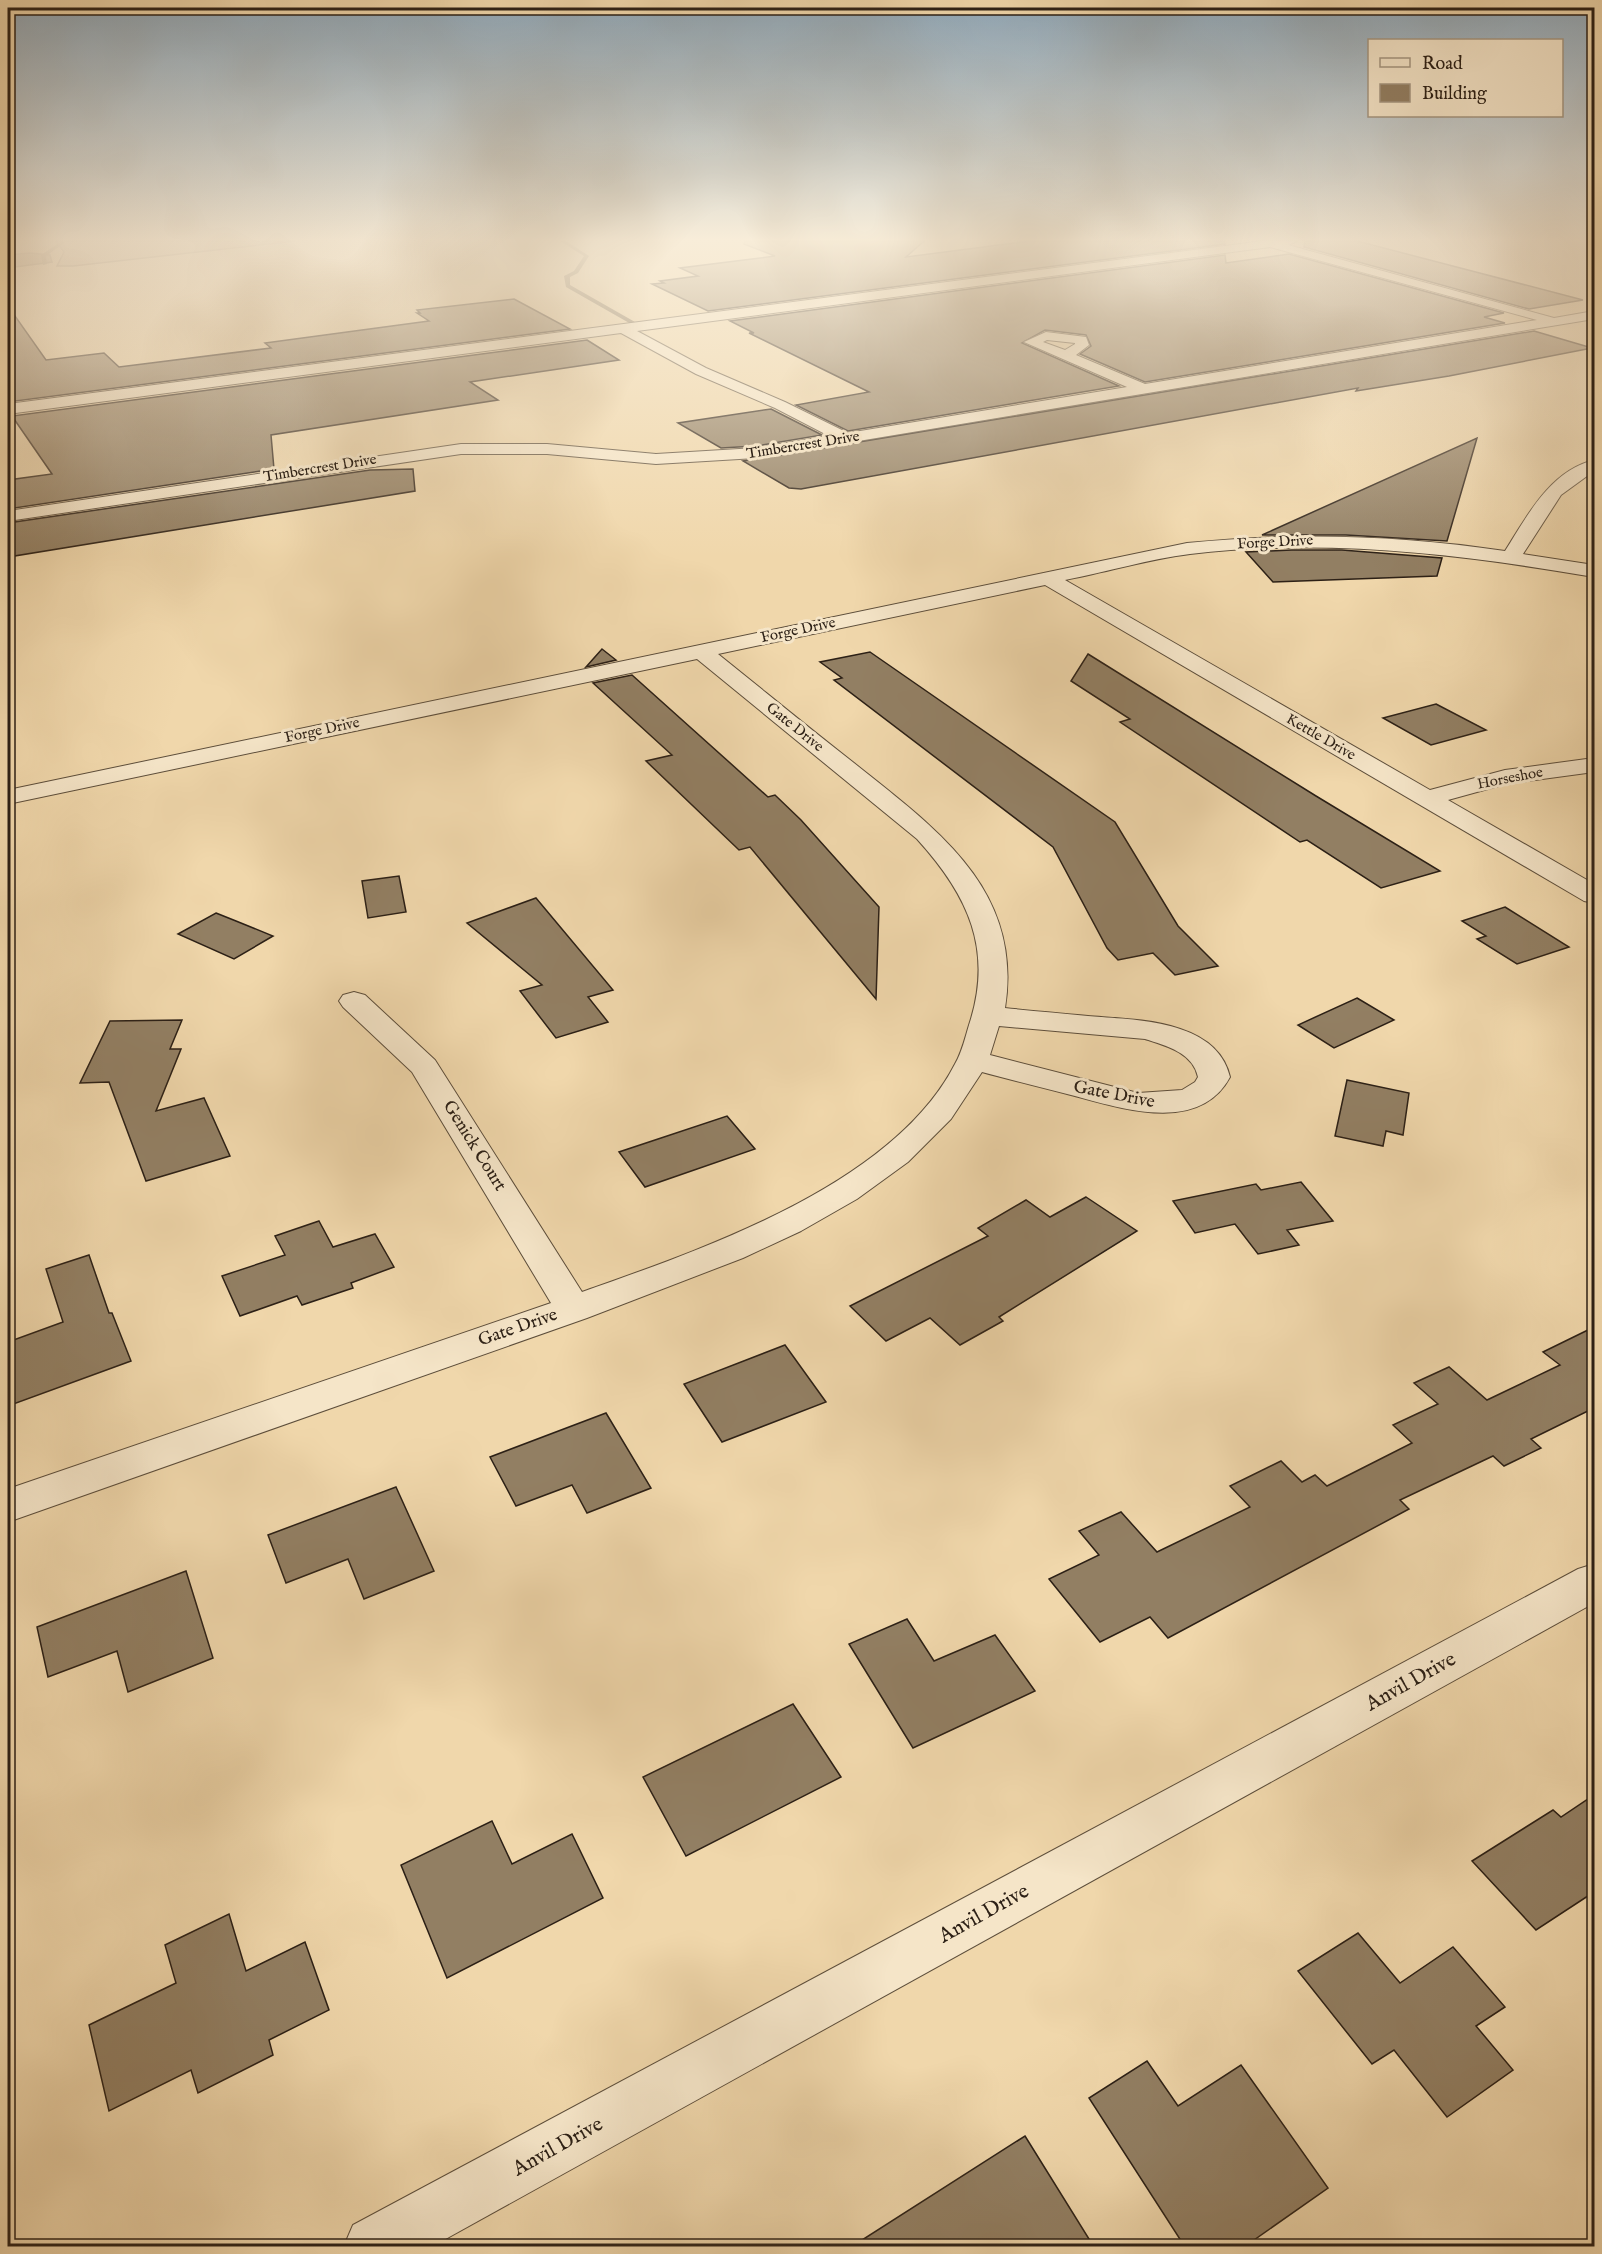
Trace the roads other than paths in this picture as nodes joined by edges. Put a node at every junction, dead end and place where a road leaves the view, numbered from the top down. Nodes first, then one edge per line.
1 (484, 346) edge
2 (655, 346) edge
3 (1408, 346) edge
4 (1066, 356) dead end
5 (1143, 389) junction
6 (8, 409) edge
7 (845, 438) junction
8 (1594, 465) edge
9 (8, 516) edge
10 (1511, 557) junction
11 (1594, 571) edge
12 (1047, 578) junction
13 (700, 651) junction
14 (1594, 765) edge
15 (8, 797) edge
16 (1427, 798) junction
17 (1594, 896) edge
18 (354, 1001) dead end
19 (988, 1017) junction
20 (973, 1060) junction
21 (574, 1309) junction
22 (8, 1506) edge
23 (1594, 1582) edge
24 (374, 2247) edge

1 - 6 street
2 - 7 street
3 - 5 street, Timbercrest Drive
4 - 5 street
5 - 7 street, Timbercrest Drive
7 - 9 street, Timbercrest Drive
8 - 10 street
10 - 11 street, Forge Drive
10 - 12 street, Forge Drive
12 - 13 street, Forge Drive
12 - 16 street, Kettle Drive
13 - 15 street, Forge Drive
13 - 19 street, Gate Drive
14 - 16 street, Horseshoe
16 - 17 street, Kettle Drive
18 - 21 street, Genick Court
19 - 20 street, Gate Drive
19 - 20 street, Gate Drive
20 - 21 street, Gate Drive
21 - 22 street, Gate Drive
23 - 24 street, Anvil Drive

